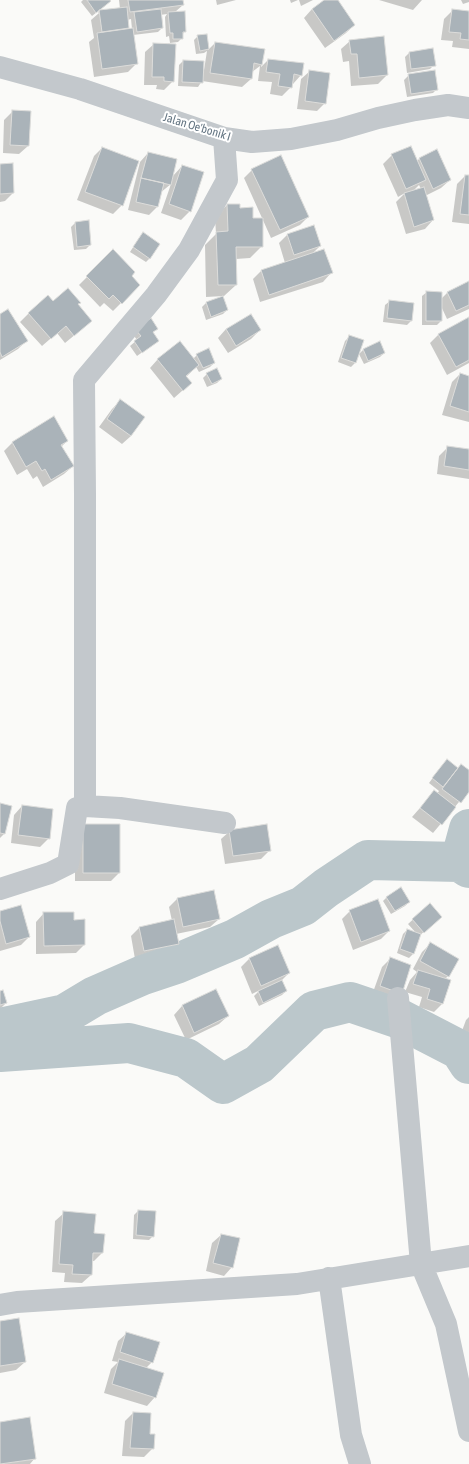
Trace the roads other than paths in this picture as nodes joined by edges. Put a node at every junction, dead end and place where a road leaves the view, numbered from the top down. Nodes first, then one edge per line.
1 (0, 67) edge
2 (469, 108) edge
3 (224, 138) junction
4 (85, 806) junction
5 (224, 823) dead end
6 (0, 889) edge
7 (398, 998) dead end
8 (469, 1256) edge
9 (421, 1264) junction
10 (329, 1278) junction
11 (0, 1305) edge
12 (469, 1431) edge
13 (360, 1464) edge

1 - 3 street, Jalan Oe'bonik I
2 - 3 street, Jalan Oe'bonik I
3 - 4 street
4 - 5 street
4 - 6 street
7 - 9 street
8 - 9 street
9 - 10 street
9 - 12 street
10 - 11 street
10 - 13 street

